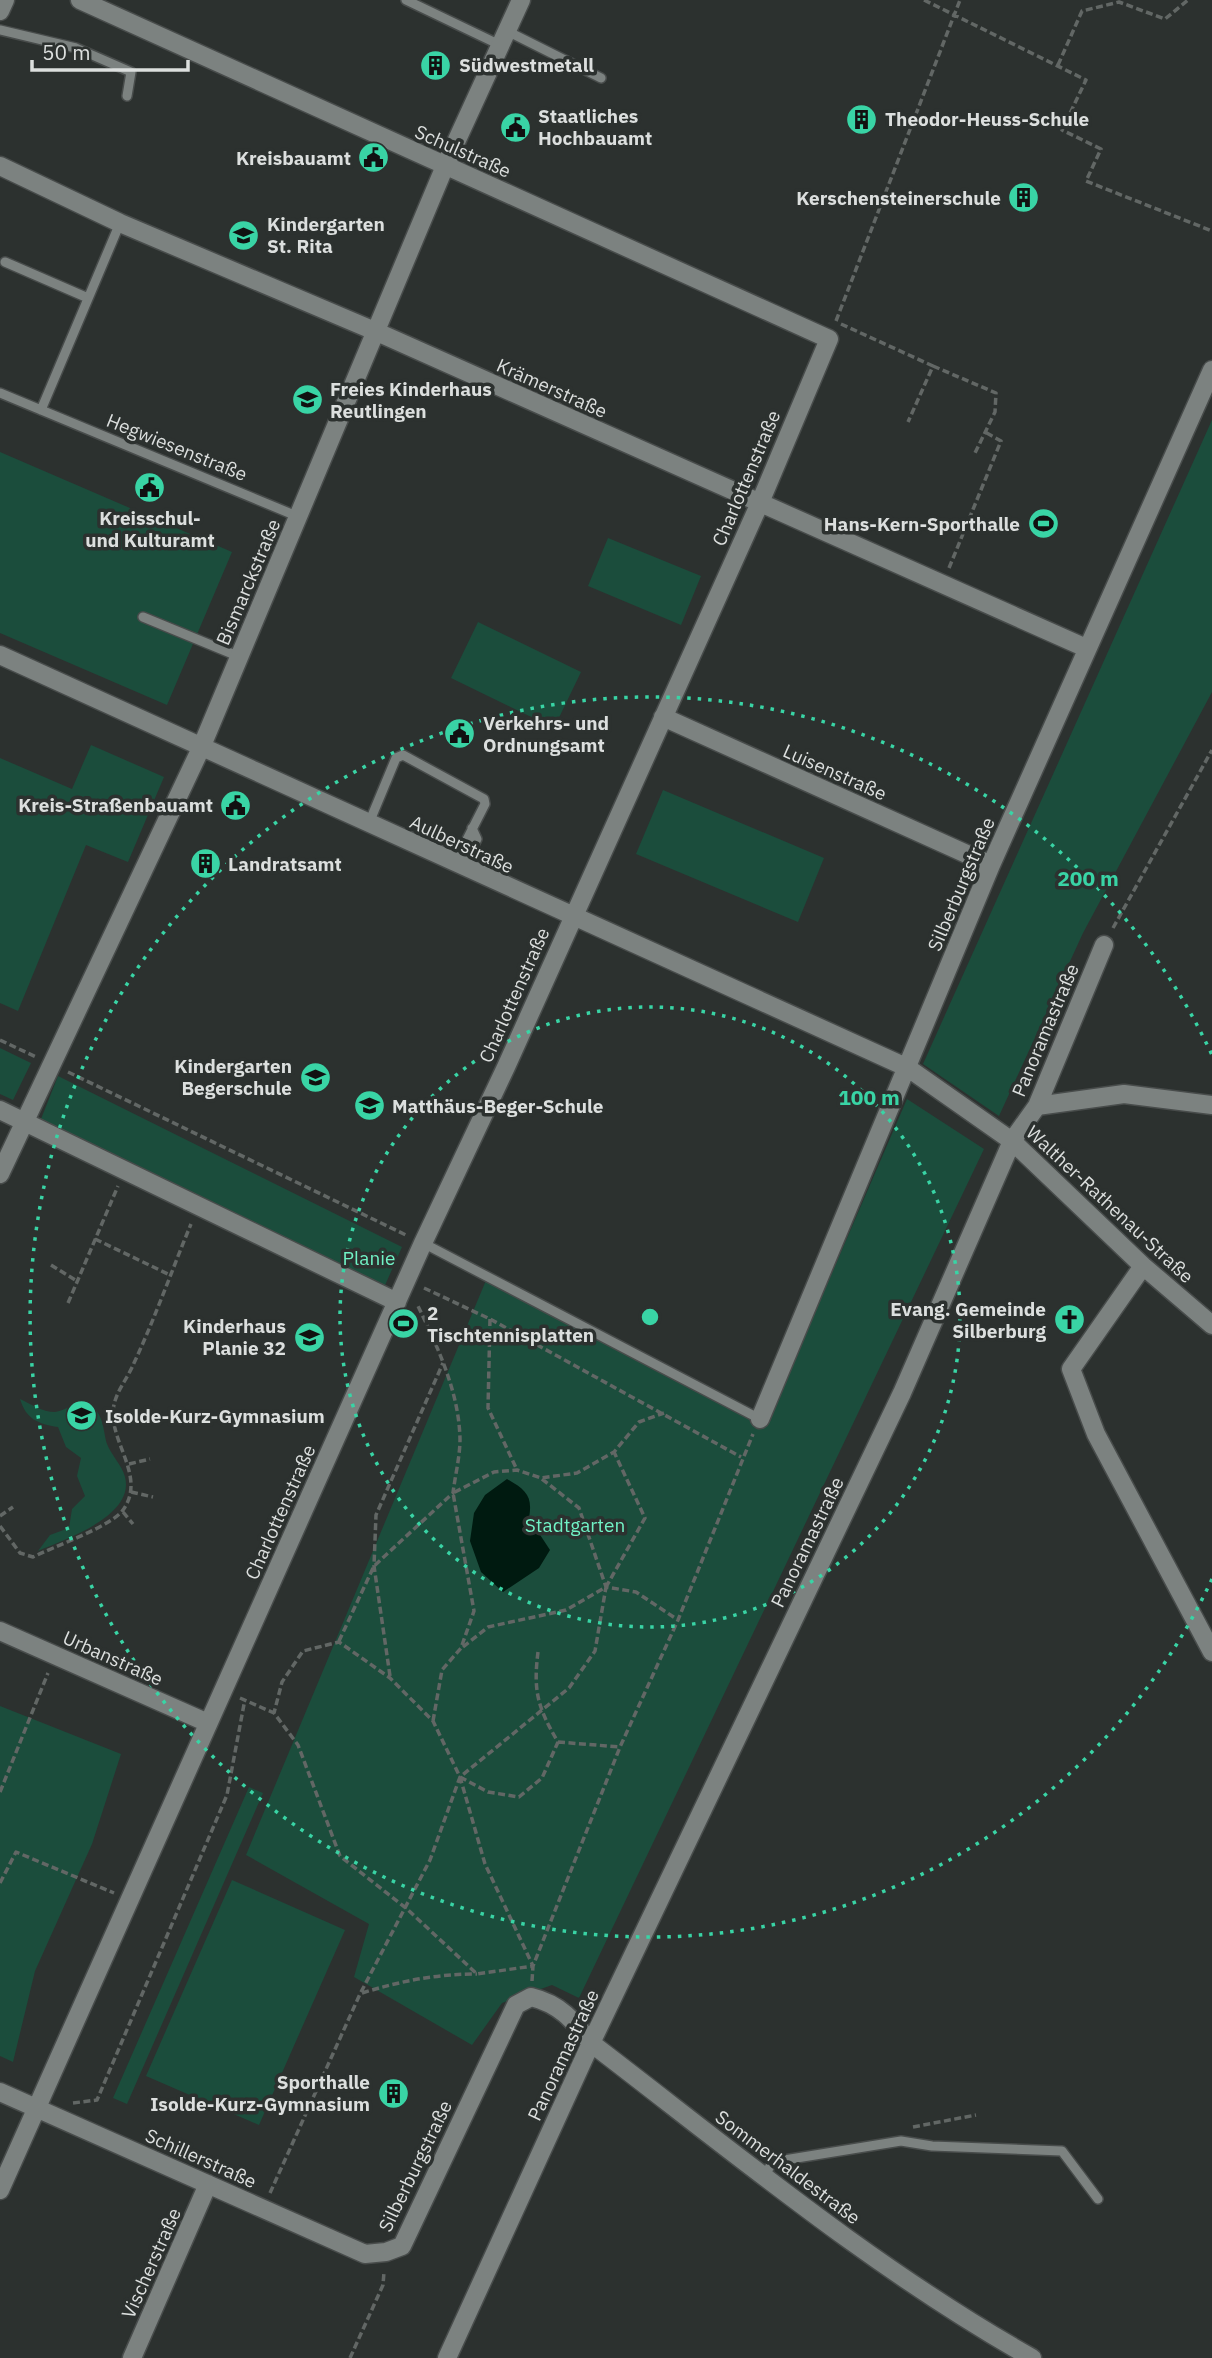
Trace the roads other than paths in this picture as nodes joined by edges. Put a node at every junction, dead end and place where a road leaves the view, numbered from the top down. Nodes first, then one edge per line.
1 (5, 0) edge
2 (80, 0) edge
3 (406, 0) edge
4 (521, 0) edge
5 (0, 12) edge
6 (0, 30) edge
7 (503, 38) junction
8 (601, 78) dead end
9 (127, 96) dead end
10 (0, 166) edge
11 (445, 166) junction
12 (120, 223) junction
13 (5, 262) dead end
14 (88, 298) junction
15 (377, 332) junction
16 (829, 339) joint
17 (1211, 374) edge
18 (0, 393) edge
19 (41, 410) junction
20 (759, 505) junction
21 (299, 517) junction
22 (143, 617) dead end
23 (1086, 648) junction
24 (0, 654) edge
25 (240, 657) junction
26 (663, 717) junction
27 (201, 748) junction
28 (369, 824) junction
29 (459, 865) junction
30 (991, 865) junction
31 (571, 917) junction
32 (1104, 945) road end
33 (908, 1068) junction
34 (1212, 1105) edge
35 (1037, 1106) junction
36 (0, 1110) edge
37 (24, 1121) junction
38 (1012, 1142) junction
39 (0, 1174) edge
40 (423, 1243) junction
41 (1143, 1266) junction
42 (397, 1302) junction
43 (1212, 1325) edge
44 (760, 1419) joint
45 (0, 1630) edge
46 (1212, 1652) edge
47 (208, 1723) junction
48 (531, 1997) joint
49 (591, 2043) junction
50 (0, 2092) edge
51 (36, 2108) junction
52 (765, 2176) junction
53 (208, 2184) junction
54 (0, 2190) edge
55 (1098, 2199) dead end
56 (386, 2252) joint
57 (132, 2358) edge
58 (447, 2358) edge
59 (1032, 2358) edge

1 - 5 street
2 - 11 street, Schulstraße
3 - 7 lane
4 - 7 street, Bismarckstraße
6 - 9 lane
7 - 8 lane
7 - 11 street, Bismarckstraße
10 - 12 street, Krämerstraße
11 - 15 street, Bismarckstraße
11 - 16 street, Schulstraße
12 - 14 lane
12 - 15 street, Krämerstraße
13 - 14 lane
14 - 19 lane
15 - 20 street, Krämerstraße
15 - 21 street, Bismarckstraße
16 - 20 street, Charlottenstraße
17 - 23 street, Silberburgstraße
18 - 19 lane, Hegwiesenstraße
19 - 21 lane, Hegwiesenstraße
20 - 23 street, Krämerstraße
20 - 26 street, Charlottenstraße
21 - 25 street, Bismarckstraße
22 - 25 lane
23 - 30 street, Silberburgstraße
24 - 27 street, Aulberstraße
25 - 27 street, Bismarckstraße
26 - 30 street, Luisenstraße
26 - 31 street, Charlottenstraße
27 - 28 street, Aulberstraße
27 - 37 street, Bismarckstraße
28 - 29 street, Aulberstraße
28 - 29 lane
29 - 31 street, Aulberstraße
30 - 33 street, Silberburgstraße
31 - 33 street, Aulberstraße
31 - 40 street, Charlottenstraße
32 - 35 street, Panoramastraße
33 - 38 street, Walther-Rathenau-Straße
33 - 44 street, Silberburgstraße
34 - 35 street
35 - 38 street, Panoramastraße
36 - 37 street
37 - 39 street, Bismarckstraße
37 - 42 street
38 - 41 street, Walther-Rathenau-Straße
38 - 49 street, Panoramastraße
40 - 42 street, Charlottenstraße
40 - 44 lane
41 - 43 street, Walther-Rathenau-Straße
41 - 46 street
42 - 47 street, Charlottenstraße
45 - 47 street, Urbanstraße
47 - 51 street, Charlottenstraße
48 - 49 street, Sommerhaldestraße
48 - 56 street, Silberburgstraße
49 - 52 street, Sommerhaldestraße
49 - 58 street, Panoramastraße
50 - 51 street, Schillerstraße
51 - 53 street, Schillerstraße
51 - 54 street, Charlottenstraße
52 - 55 lane
52 - 59 street, Sommerhaldestraße
53 - 56 street, Schillerstraße
53 - 57 street, Vischerstraße

